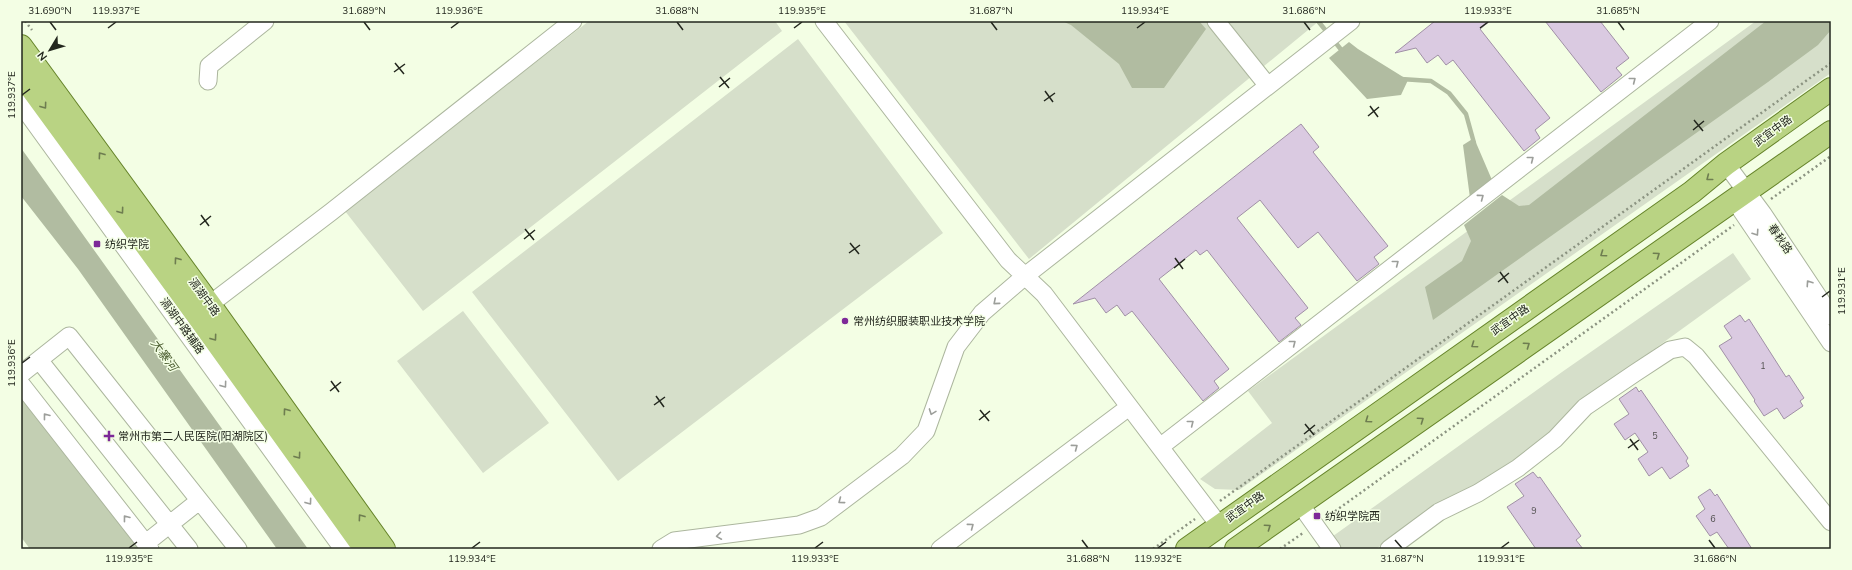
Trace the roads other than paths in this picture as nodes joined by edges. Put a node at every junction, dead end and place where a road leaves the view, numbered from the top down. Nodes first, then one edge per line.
1 (265, 21) edge
2 (573, 21) edge
3 (824, 21) edge
4 (1216, 21) edge
5 (1710, 21) edge
6 (1344, 26) edge
7 (21, 46) edge
8 (21, 74) edge
9 (208, 81) dead end
10 (1268, 86) junction
11 (1831, 89) edge
12 (21, 104) edge
13 (1831, 132) edge
14 (1726, 164) junction
15 (1746, 205) junction
16 (1026, 276) junction
17 (203, 310) junction
18 (1831, 316) edge
19 (1831, 343) edge
20 (39, 360) junction
21 (21, 374) edge
22 (21, 384) edge
23 (1129, 407) junction
24 (1160, 447) junction
25 (199, 501) junction
26 (1300, 504) junction
27 (1213, 517) junction
28 (1831, 522) edge
29 (169, 524) junction
30 (148, 546) edge
31 (189, 549) edge
32 (238, 549) edge
33 (343, 549) edge
34 (364, 549) edge
35 (384, 549) edge
36 (661, 549) edge
37 (940, 549) edge
38 (1187, 549) edge
39 (1236, 549) edge
40 (1332, 549) edge
41 (1389, 549) edge

1 - 9 street
2 - 17 street
3 - 16 street
4 - 10 street
24 -> 5 street
6 - 10 street
17 -> 7 main road, 滆湖中路
8 -> 17 main road, 滆湖中路
10 - 16 street
11 - 14 main road, 武宜中路
12 -> 33 street, 滆湖中路辅路
13 - 15 main road
14 - 15 street, 春秋路
14 -> 27 main road, 武宜中路
18 -> 15 street, 春秋路
15 -> 19 street, 春秋路
26 -> 15 main road
16 - 23 street
16 -> 36 street
17 -> 34 main road, 滆湖中路
35 -> 17 main road, 滆湖中路
20 - 21 street
20 - 25 street
20 - 29 street
30 -> 22 street
23 - 24 street
37 -> 23 street
24 - 27 street
25 - 29 street
25 - 32 street
39 -> 26 main road
26 - 40 street
27 - 38 main road, 武宜中路
28 - 41 street
29 - 30 street
29 - 31 street

